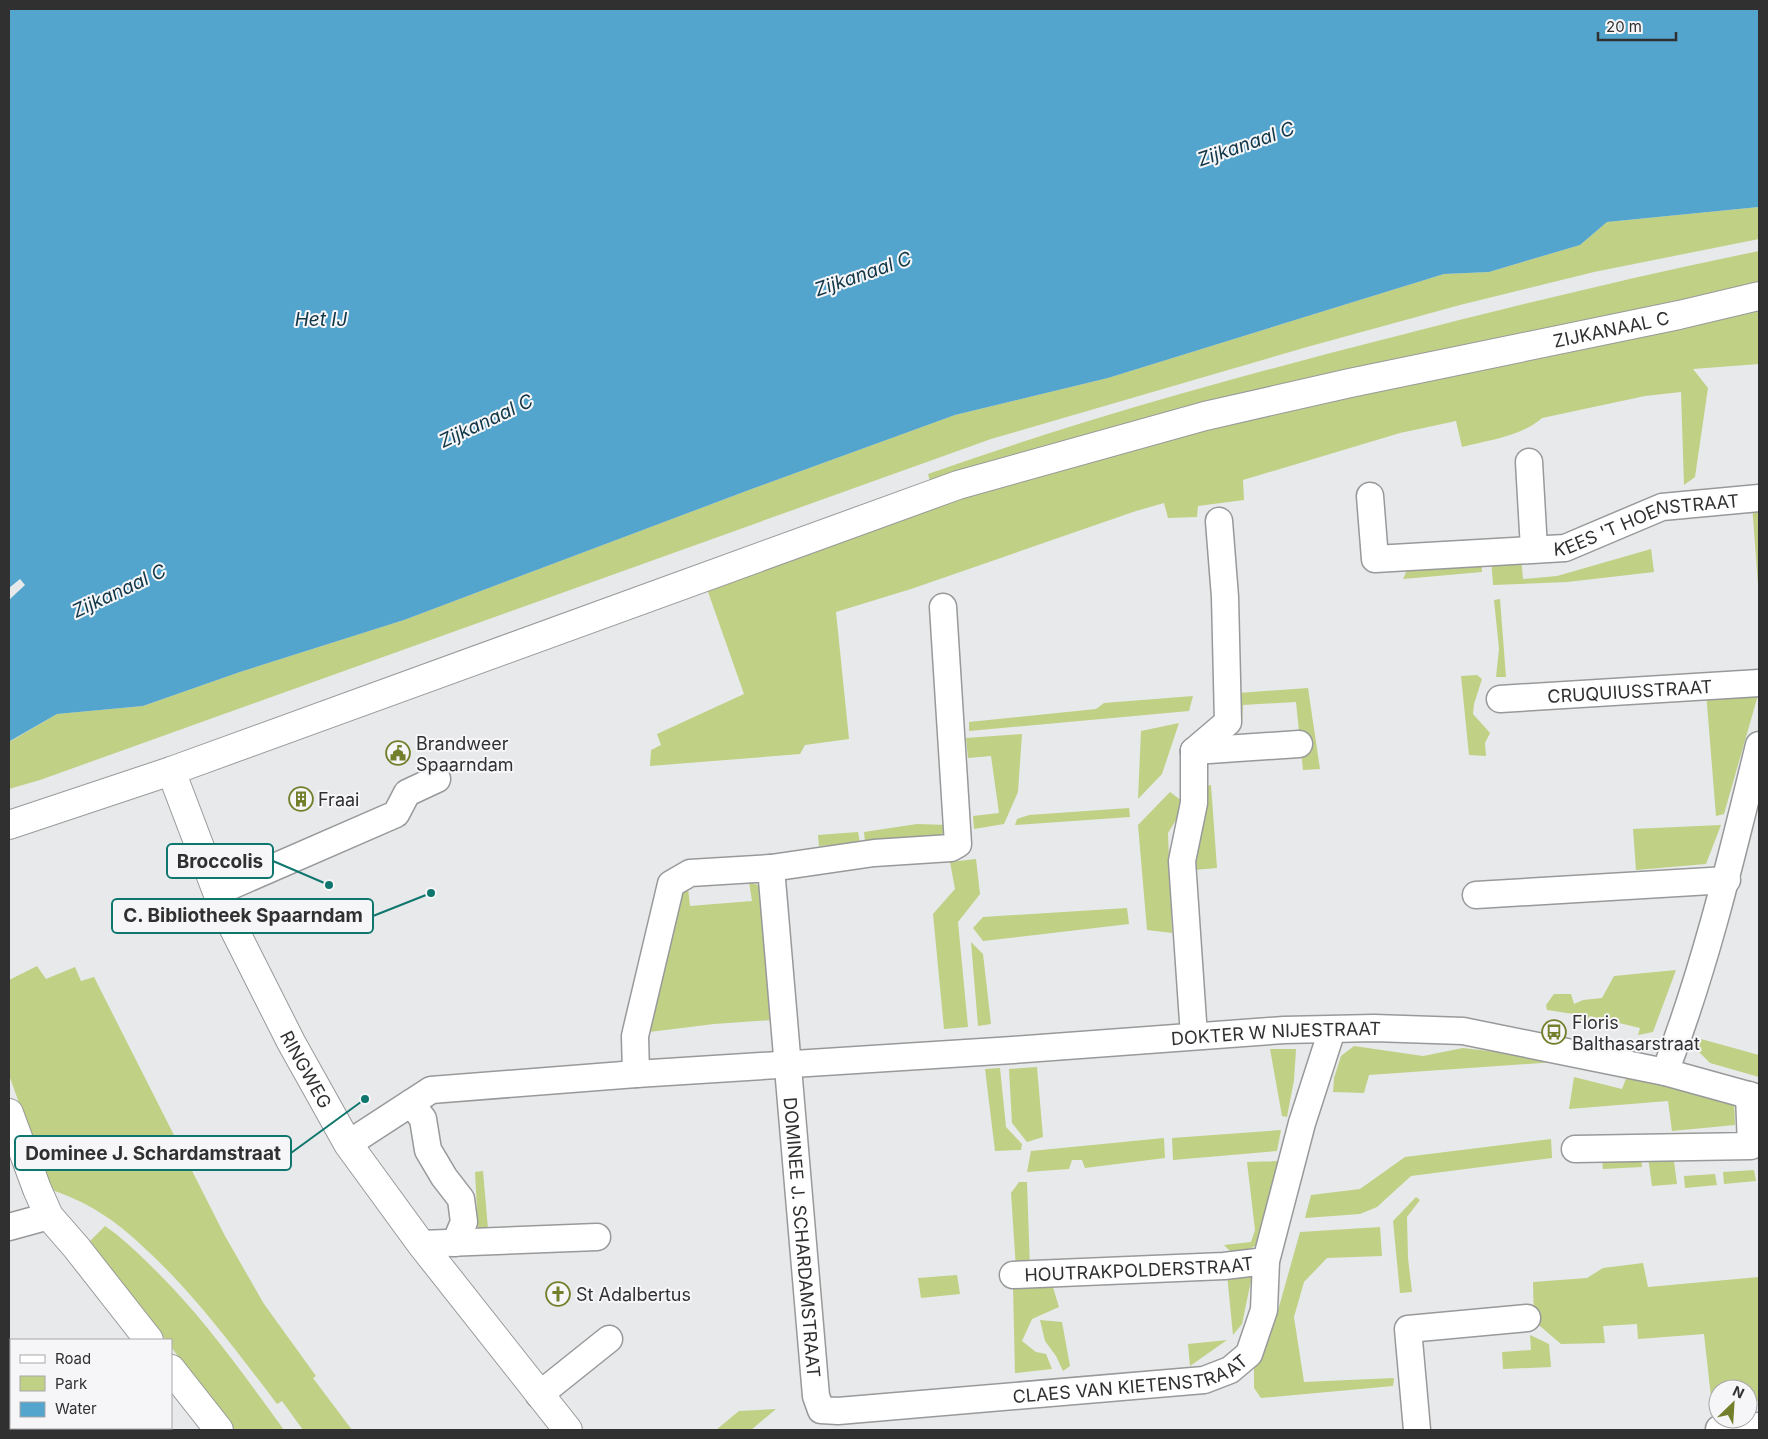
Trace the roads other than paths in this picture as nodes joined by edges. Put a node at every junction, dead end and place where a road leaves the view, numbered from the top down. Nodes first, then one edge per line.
1 (1759, 296) edge
2 (1529, 462) dead end
3 (1370, 496) dead end
4 (1759, 498) edge
5 (1219, 521) dead end
6 (1534, 549) junction
7 (944, 607) dead end
8 (1759, 683) edge
9 (1500, 698) dead end
10 (1299, 744) dead end
11 (1759, 745) edge
12 (1194, 751) junction
13 (171, 771) junction
14 (437, 780) dead end
15 (9, 826) edge
16 (771, 868) junction
17 (1726, 880) junction
18 (217, 892) junction
19 (1476, 895) dead end
20 (1332, 1030) junction
21 (1194, 1036) junction
22 (787, 1064) junction
23 (1665, 1072) junction
24 (636, 1074) junction
25 (1754, 1096) edge
26 (411, 1103) junction
27 (9, 1113) edge
28 (348, 1144) junction
29 (1755, 1146) edge
30 (1575, 1149) dead end
31 (49, 1216) junction
32 (9, 1227) edge
33 (598, 1238) dead end
34 (455, 1243) junction
35 (421, 1244) junction
36 (1266, 1261) junction
37 (1013, 1275) dead end
38 (1527, 1318) dead end
39 (148, 1339) edge
40 (609, 1339) dead end
41 (172, 1370) edge
42 (539, 1395) junction
43 (821, 1410) joint
44 (219, 1430) edge
45 (568, 1430) edge
46 (1417, 1430) edge

1 - 13 street, ZIJKANAAL C
2 - 6 street, KEES 'T HOENSTRAAT
3 - 6 street, KEES 'T HOENSTRAAT
4 - 6 street, KEES 'T HOENSTRAAT
5 - 12 street
7 - 16 street
8 - 9 street, CRUQUIUSSTRAAT
10 - 12 street
11 - 17 street
12 - 21 street
13 - 15 street, ZIJKANAAL C
13 - 18 street, RINGWEG
14 - 18 street
16 - 22 street
16 - 24 street
17 - 19 street
17 - 23 street
18 - 28 street, RINGWEG
20 - 21 street, DOKTER W NIJESTRAAT
20 - 23 street, DOKTER W NIJESTRAAT
20 - 36 street, CLAES VAN KIETENSTRAAT
21 - 22 street, DOKTER W NIJESTRAAT
22 - 24 street, DOKTER W NIJESTRAAT
22 - 43 street, DOMINEE J. SCHARDAMSTRAAT
23 - 25 street, DOKTER W NIJESTRAAT
24 - 26 street, DOKTER W NIJESTRAAT
25 - 29 street
26 - 28 street, DOKTER W NIJESTRAAT
26 - 34 street
27 - 31 street
28 - 35 street, RINGWEG
29 - 30 street
31 - 32 street
31 - 39 street
33 - 34 street
34 - 35 street
35 - 42 street, RINGWEG
36 - 37 street, HOUTRAKPOLDERSTRAAT
36 - 43 street, CLAES VAN KIETENSTRAAT
38 - 46 street
40 - 42 street
41 - 44 street
42 - 45 street, RINGWEG

